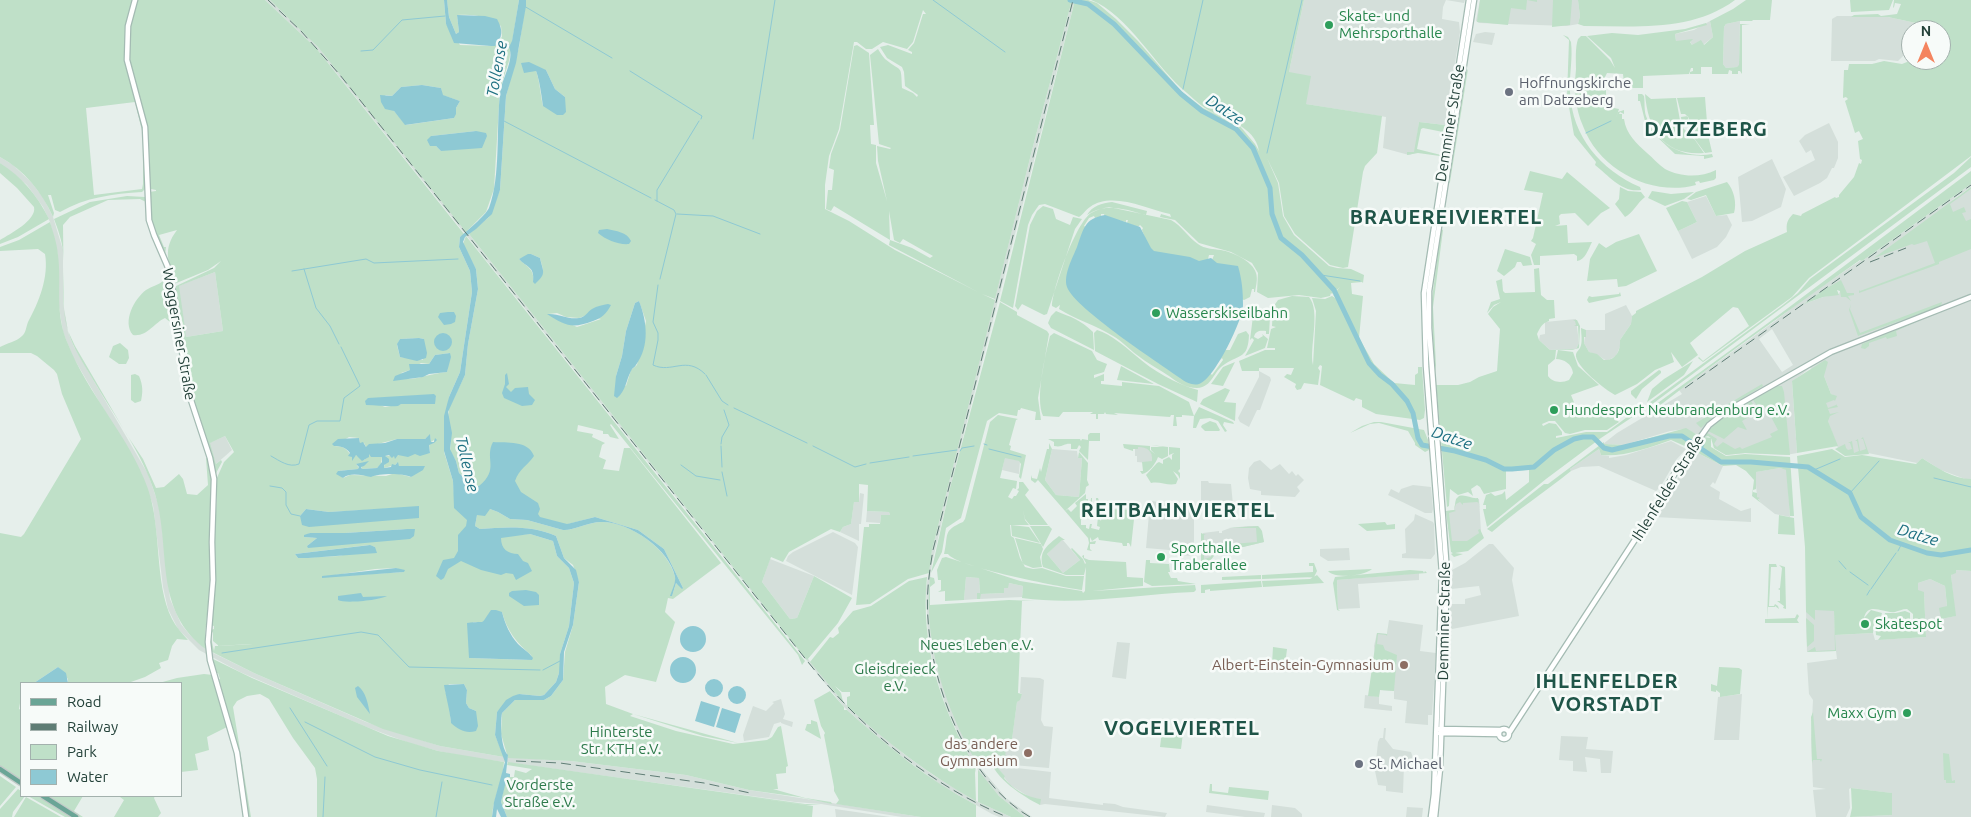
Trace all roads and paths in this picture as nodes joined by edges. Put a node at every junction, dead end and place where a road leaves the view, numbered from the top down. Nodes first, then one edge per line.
1 (135, 0) edge
2 (1469, 0) edge
3 (1474, 0) edge
4 (1971, 298) edge
5 (1433, 424) junction
6 (1439, 731) junction
7 (1508, 731) junction
8 (1500, 732) junction
9 (0, 769) edge
10 (20, 782) edge
11 (44, 797) edge
12 (76, 817) edge
13 (246, 817) edge
14 (1431, 817) edge
15 (1436, 817) edge

1 - 13 main road, Woggersiner Straße
2 - 5 main road, Demminer Straße
3 - 5 main road, Demminer Straße
4 - 7 main road, Ihlenfelder Straße
5 - 6 main road, Demminer Straße
6 - 8 main road
6 - 14 main road, Demminer Straße
6 - 15 main road, Demminer Straße
7 - 8 main road
7 - 8 main road
9 - 10 main road
11 - 12 main road

